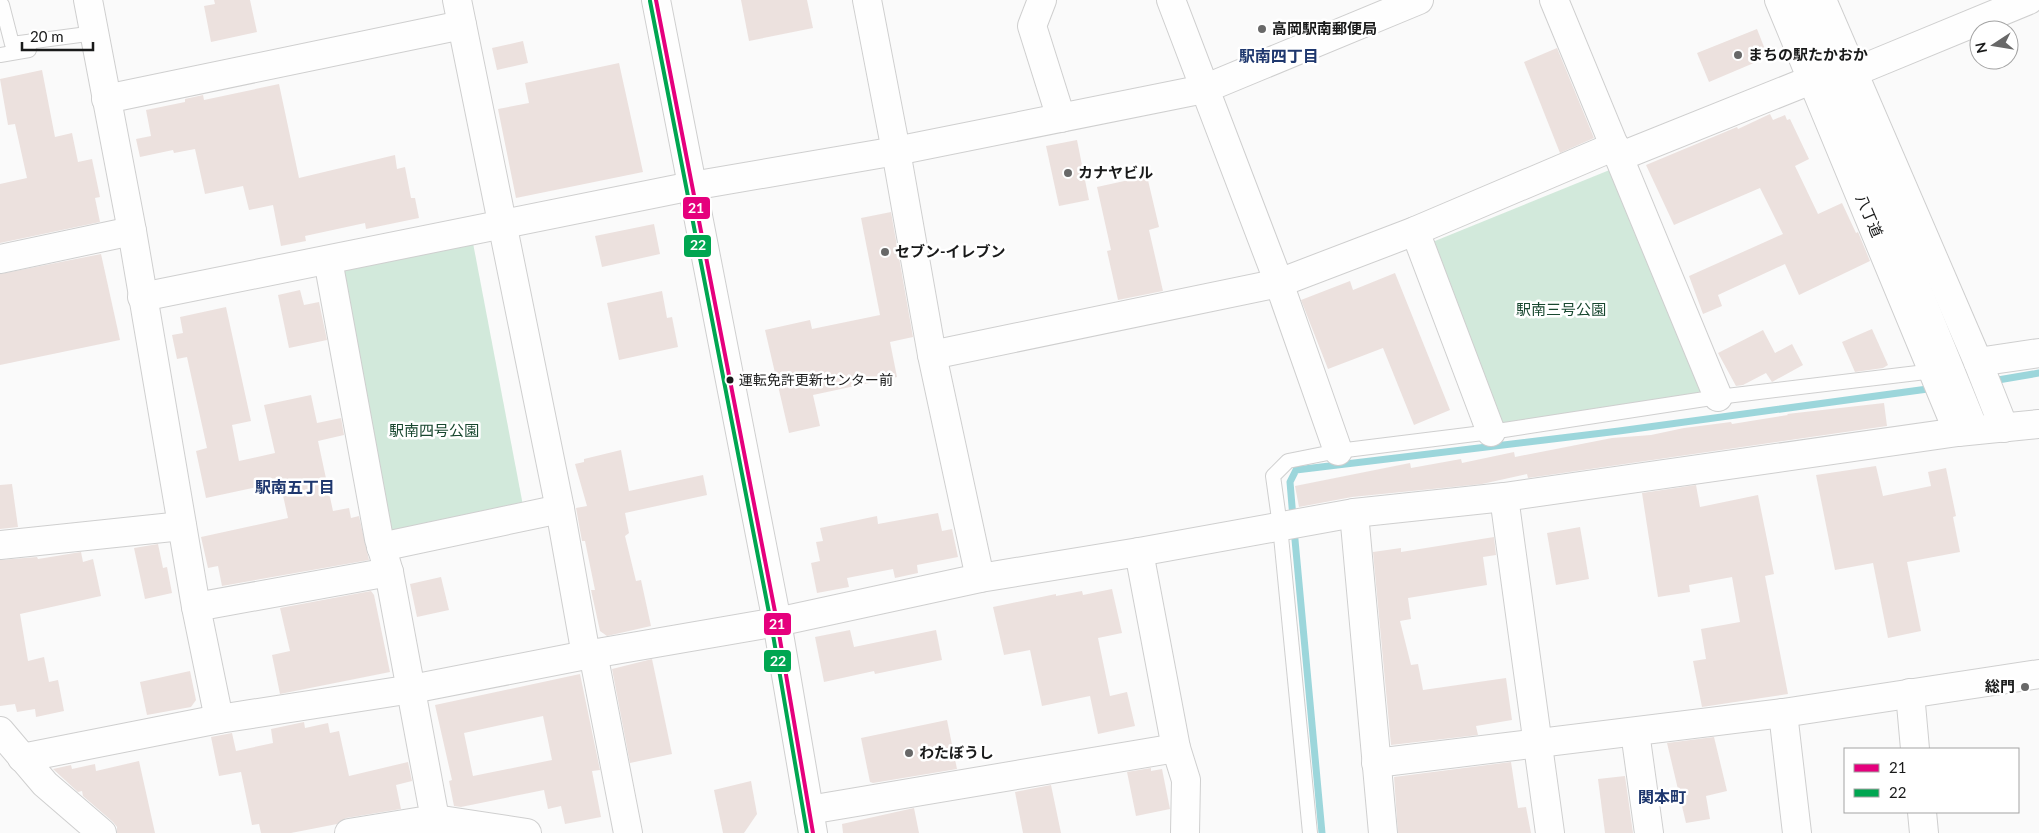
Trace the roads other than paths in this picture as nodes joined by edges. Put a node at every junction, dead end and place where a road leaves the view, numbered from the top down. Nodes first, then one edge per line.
1 (88, 0) edge
2 (656, 0) edge
3 (867, 0) edge
4 (1042, 0) edge
5 (1171, 0) edge
6 (1419, 0) edge
7 (1554, 0) edge
8 (1779, 0) edge
9 (1804, 0) edge
10 (1822, 0) edge
11 (2029, 0) edge
12 (0, 4) edge
13 (460, 12) edge
14 (95, 33) junction
15 (0, 55) edge
16 (1852, 73) junction
17 (1811, 80) junction
18 (1204, 89) junction
19 (106, 99) junction
20 (1061, 118) junction
21 (896, 151) junction
22 (1617, 152) junction
23 (692, 186) junction
24 (503, 224) junction
25 (1415, 230) junction
26 (132, 232) junction
27 (0, 259) edge
28 (328, 260) junction
29 (1279, 283) junction
30 (142, 297) junction
31 (2039, 353) edge
32 (932, 355) junction
33 (1978, 362) junction
34 (1934, 371) junction
35 (1718, 397) junction
36 (2039, 424) edge
37 (1980, 430) junction
38 (1491, 432) junction
39 (1338, 450) junction
40 (1504, 497) junction
41 (560, 508) junction
42 (1354, 513) junction
43 (182, 526) junction
44 (1280, 526) junction
45 (0, 545) edge
46 (381, 547) junction
47 (1138, 552) junction
48 (389, 572) junction
49 (980, 578) junction
50 (196, 607) junction
51 (777, 622) junction
52 (590, 654) junction
53 (2039, 674) edge
54 (412, 689) junction
55 (1910, 693) junction
56 (1783, 713) junction
57 (219, 719) junction
58 (0, 732) edge
59 (1635, 732) junction
60 (1538, 743) junction
61 (1176, 748) junction
62 (1915, 748) edge
63 (22, 758) junction
64 (1376, 763) junction
65 (1922, 813) edge
66 (435, 819) junction
67 (811, 822) edge
68 (102, 833) edge
69 (349, 833) edge
70 (528, 833) edge
71 (628, 833) edge
72 (1185, 833) edge
73 (1310, 833) edge
74 (1382, 833) edge
75 (1550, 833) edge
76 (1649, 833) edge
77 (1796, 833) edge
78 (1924, 833) edge

1 - 14 street
2 - 23 street
3 - 21 street
4 - 20 street
5 - 18 street
6 - 18 street
7 - 22 street
8 - 17 street, 八丁道
9 - 37 street
10 - 16 street
11 - 16 street
12 - 14 lane
13 - 19 street
13 - 24 street
14 - 15 lane
14 - 19 street
16 - 33 street
17 - 22 street
17 - 34 street, 八丁道
18 - 20 street
18 - 29 street
19 - 26 street
20 - 21 street
21 - 23 street
21 - 32 street
22 - 25 street
22 - 35 street
23 - 24 street
23 - 51 street
24 - 28 street
24 - 41 street
25 - 29 street
25 - 38 street
26 - 27 street
26 - 30 street
28 - 30 street
28 - 46 street
29 - 32 street
29 - 39 street
30 - 43 street
31 - 33 street
32 - 49 street
33 - 37 street
34 - 35 lane
34 - 37 street, 八丁道
35 - 38 lane
36 - 37 street
37 - 40 street
38 - 39 lane
39 - 44 lane
40 - 42 street
40 - 60 street
41 - 46 street
41 - 52 street
42 - 44 street
42 - 64 street
43 - 45 street
43 - 50 street
44 - 47 street
44 - 73 lane
46 - 48 street
47 - 49 street
47 - 61 street
48 - 50 street
48 - 54 street
49 - 51 street
50 - 57 street
51 - 52 street
51 - 67 street
52 - 54 street
52 - 71 street
53 - 55 street
54 - 57 street
54 - 66 street
55 - 56 street
55 - 62 street
56 - 59 street
56 - 77 street
57 - 63 street
58 - 63 street
59 - 60 street
59 - 76 street
60 - 64 street
60 - 75 street
61 - 67 street
61 - 72 street
63 - 68 street
64 - 74 street
65 - 78 street
66 - 69 street
66 - 70 street

